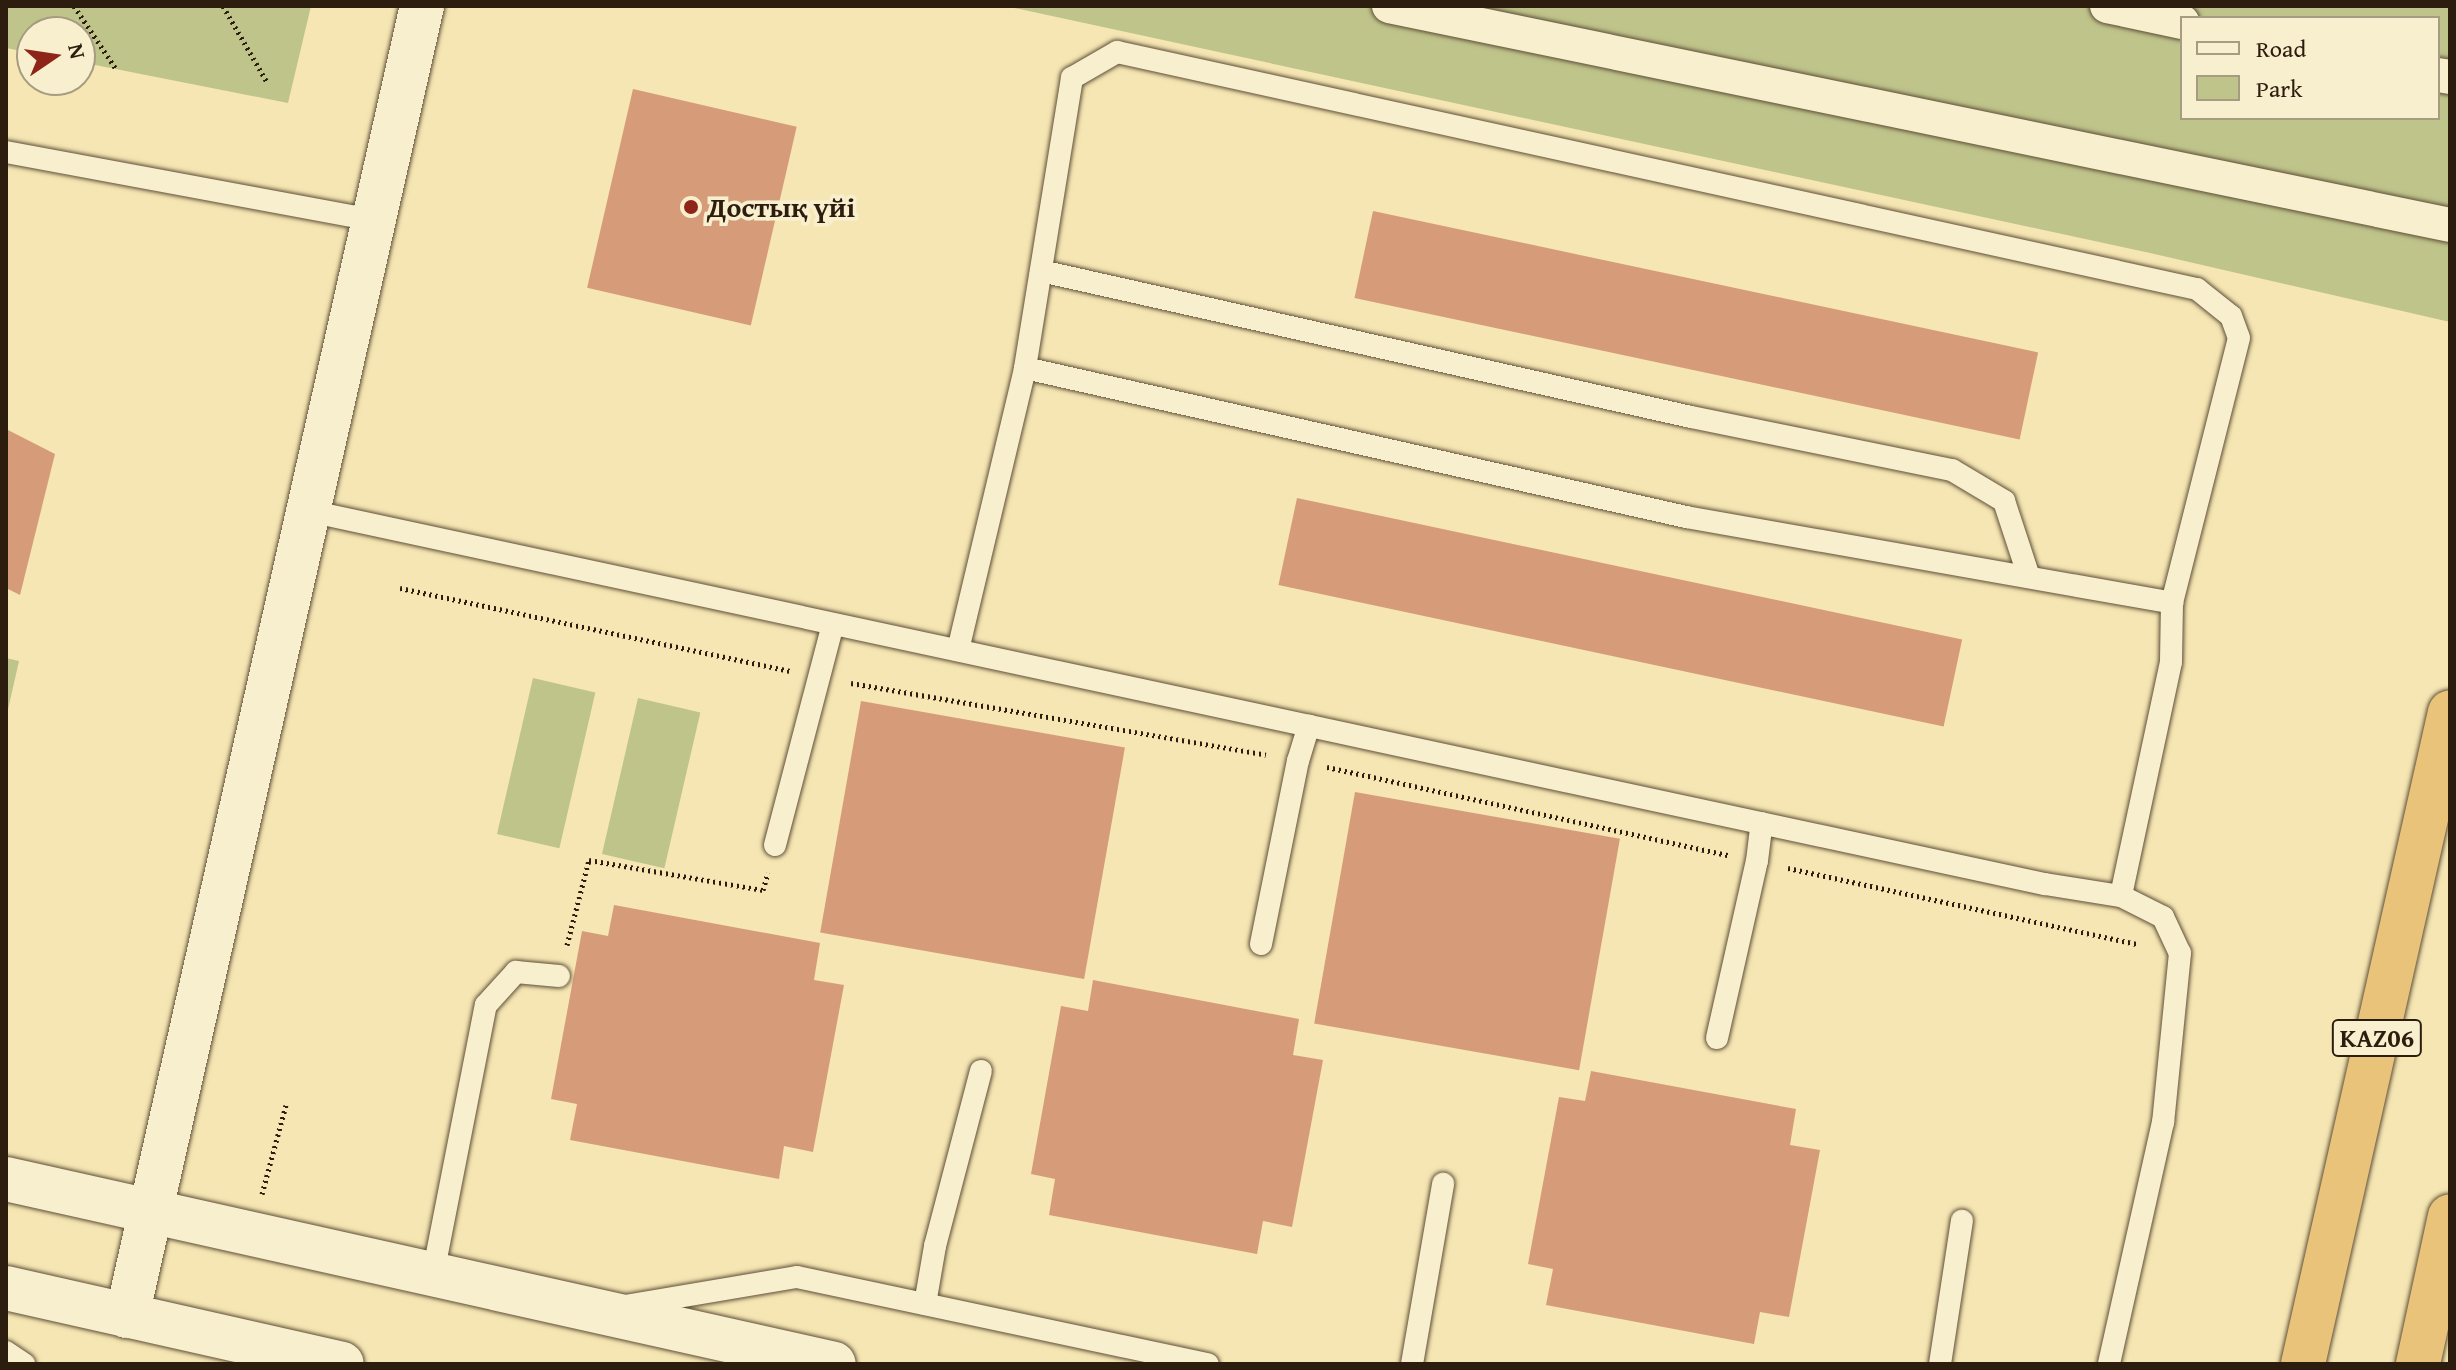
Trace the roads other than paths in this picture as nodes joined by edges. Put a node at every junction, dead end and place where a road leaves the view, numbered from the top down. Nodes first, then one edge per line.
1 (422, 6) edge
2 (1389, 6) edge
3 (2107, 6) edge
4 (2180, 22) edge
5 (6, 152) edge
6 (373, 220) junction
7 (2450, 225) edge
8 (1041, 271) junction
9 (1025, 368) junction
10 (309, 511) junction
11 (2029, 577) junction
12 (2172, 603) junction
13 (833, 624) junction
14 (958, 650) junction
15 (2450, 712) edge
16 (1309, 726) junction
17 (1762, 823) junction
18 (775, 845) road end
19 (2121, 896) junction
20 (1261, 944) dead end
21 (559, 976) road end
22 (1717, 1038) dead end
23 (981, 1071) dead end
24 (6, 1179) edge
25 (1443, 1184) dead end
26 (151, 1211) junction
27 (2450, 1216) edge
28 (1962, 1221) dead end
29 (433, 1274) junction
30 (6, 1288) edge
31 (925, 1304) junction
32 (595, 1311) junction
33 (127, 1316) junction
34 (6, 1352) edge
35 (24, 1364) edge
36 (342, 1364) edge
37 (834, 1364) edge
38 (1208, 1364) edge
39 (1412, 1364) edge
40 (1940, 1364) edge
41 (2109, 1364) edge
42 (2303, 1364) edge
43 (2418, 1364) edge

1 - 6 street
2 - 7 street
3 - 4 street
5 - 6 lane
6 - 10 street
8 - 9 lane
8 - 11 lane
8 - 12 lane
9 - 11 lane
9 - 14 lane
10 - 13 lane
10 - 26 street
11 - 12 lane
12 - 19 lane
13 - 14 lane
13 - 18 lane
14 - 16 lane
15 - 42 highway, KАZ06
16 - 17 lane
16 - 20 lane
17 - 19 lane
17 - 22 lane
19 - 41 lane
21 - 29 lane
23 - 31 lane
24 - 26 street
25 - 39 lane
26 - 29 street
26 - 33 street
27 - 43 highway
28 - 40 lane
29 - 32 street
30 - 33 street
31 - 32 lane
31 - 38 lane
32 - 37 street
33 - 36 street
34 - 35 lane

